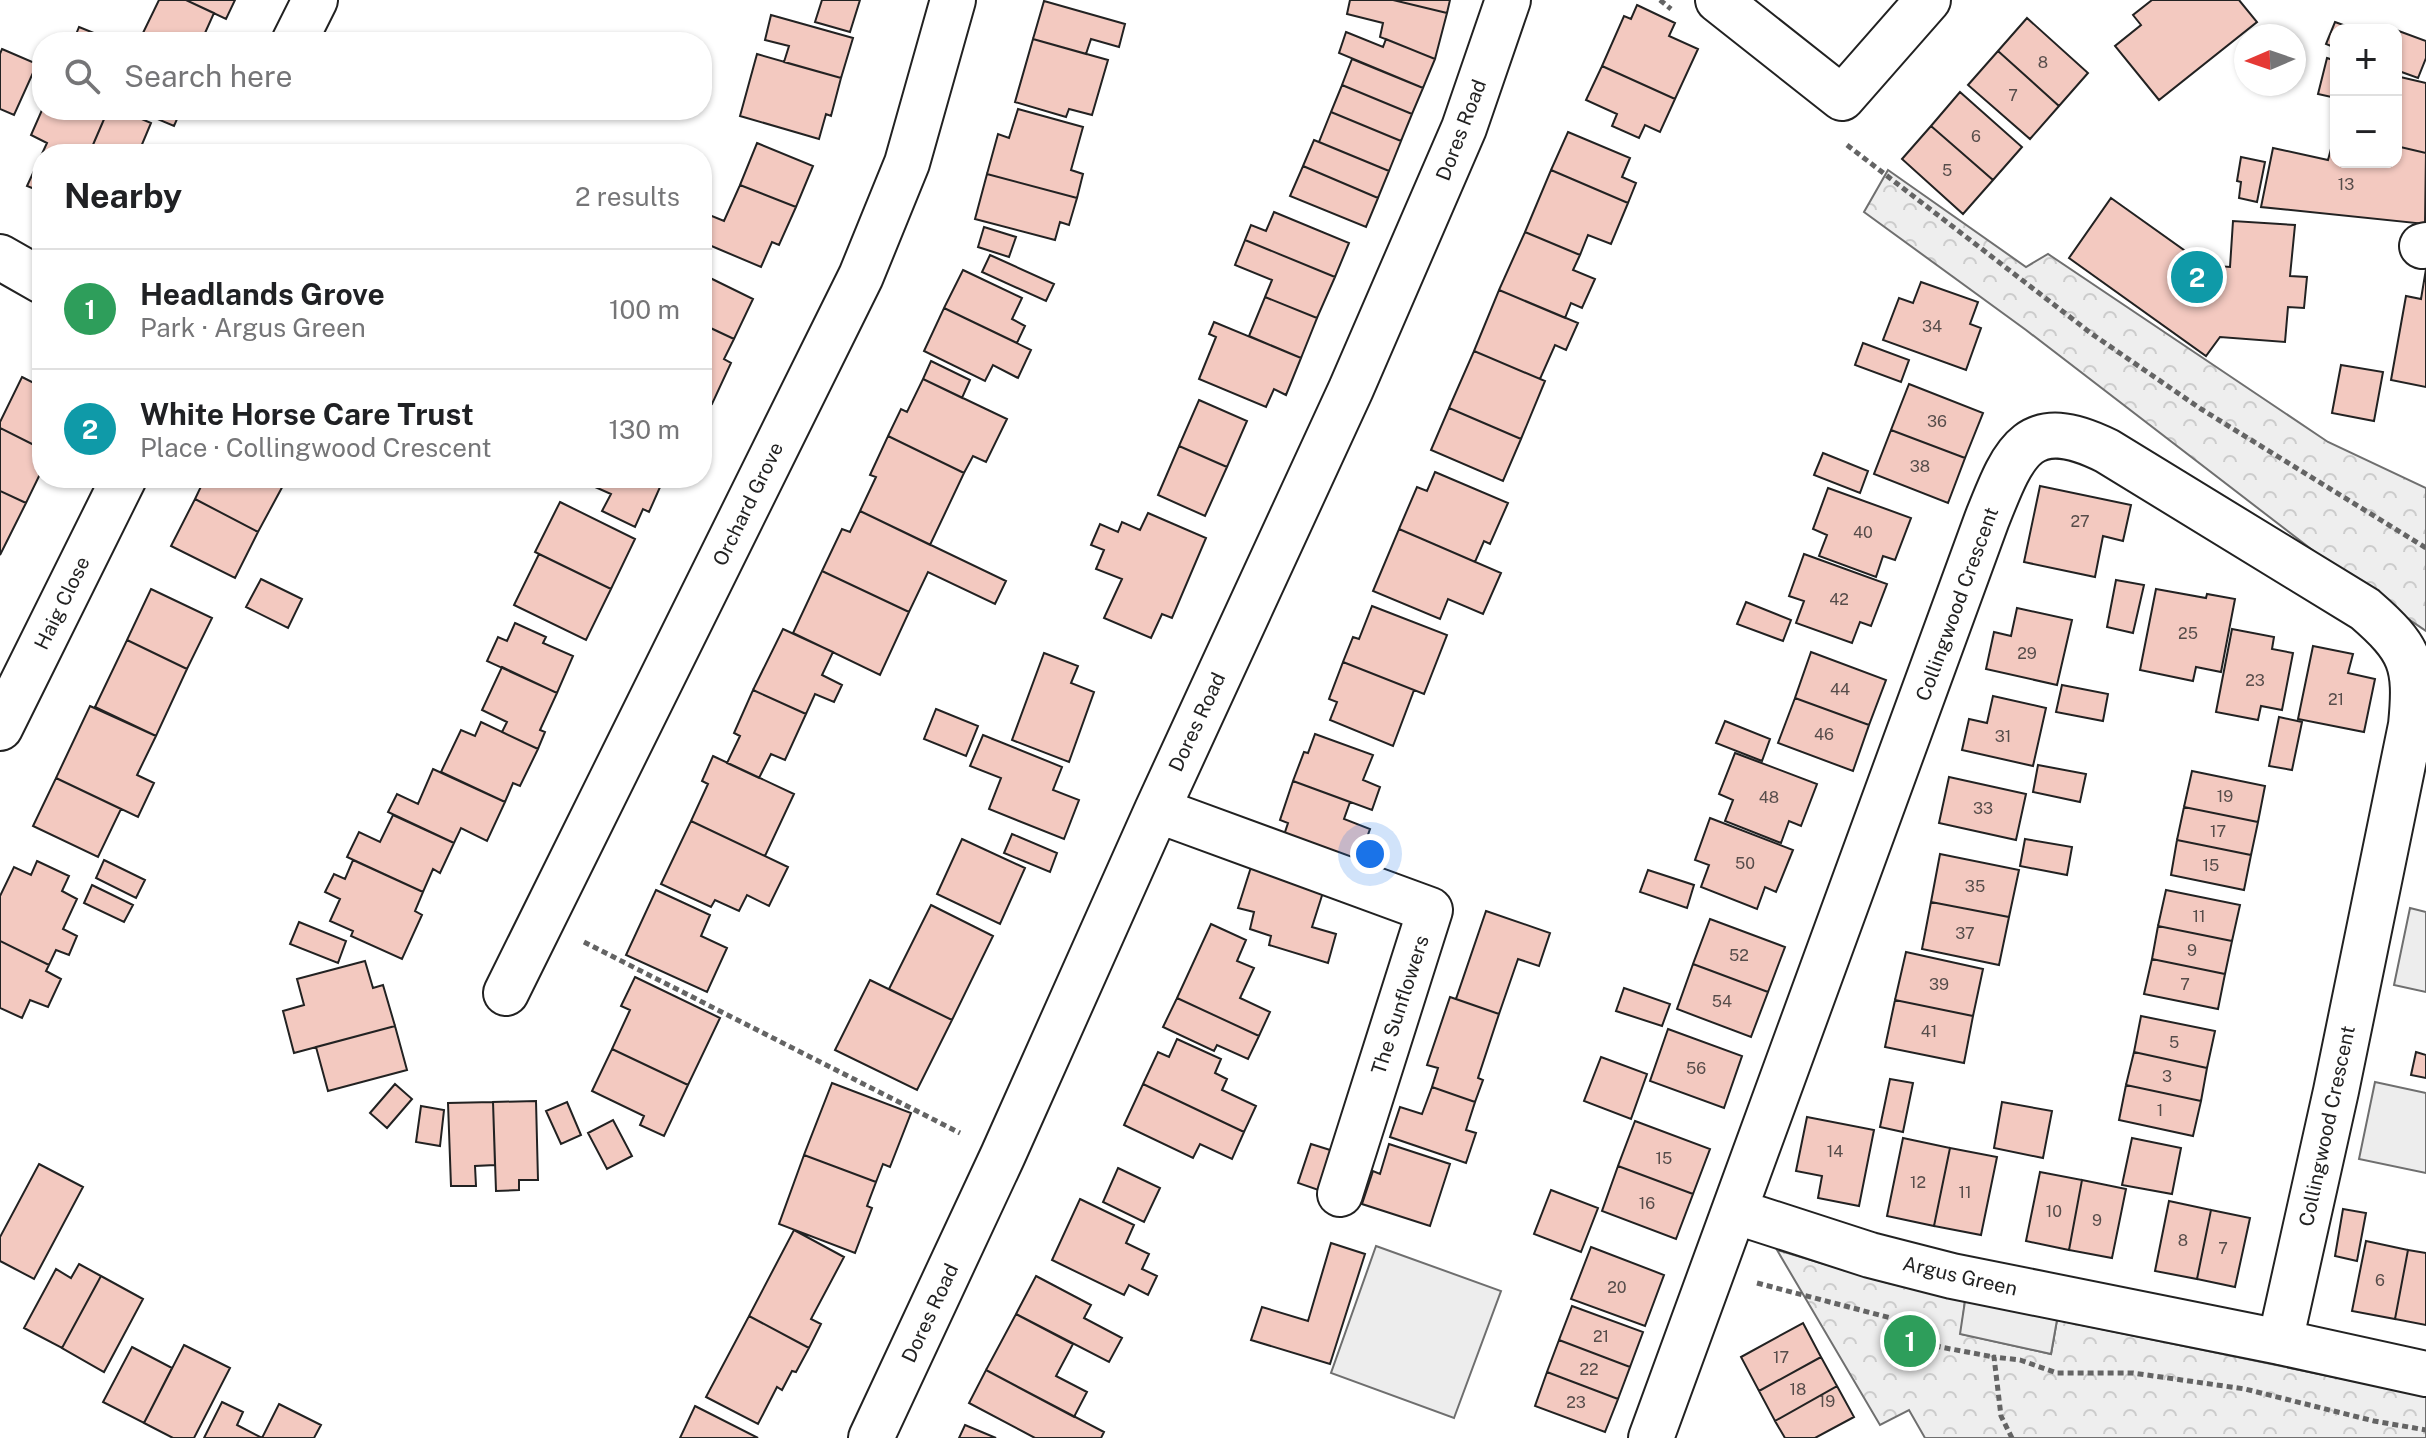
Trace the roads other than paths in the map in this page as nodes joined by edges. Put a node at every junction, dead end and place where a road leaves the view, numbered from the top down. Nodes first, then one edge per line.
1 (315, 0) edge
2 (953, 0) edge
3 (1508, 0) edge
4 (1718, 0) edge
5 (1928, 0) edge
6 (299, 32) edge
7 (0, 257) edge
8 (32, 275) edge
9 (119, 488) edge
10 (2419, 675) edge
11 (0, 728) edge
12 (1157, 810) junction
13 (506, 993) dead end
14 (1340, 1194) dead end
15 (1734, 1211) junction
16 (2280, 1342) junction
17 (2426, 1374) edge
18 (871, 1438) edge
19 (1651, 1438) edge

1 - 6 street
2 - 13 street, Orchard Grove
3 - 12 street, Dores Road
4 - 5 street
7 - 8 street
9 - 11 street, Haig Close
10 - 15 street, Collingwood Crescent
10 - 16 street, Collingwood Crescent
12 - 14 street, The Sunflowers
12 - 18 street, Dores Road
15 - 16 street, Argus Green
15 - 19 street
16 - 17 street, Argus Green

